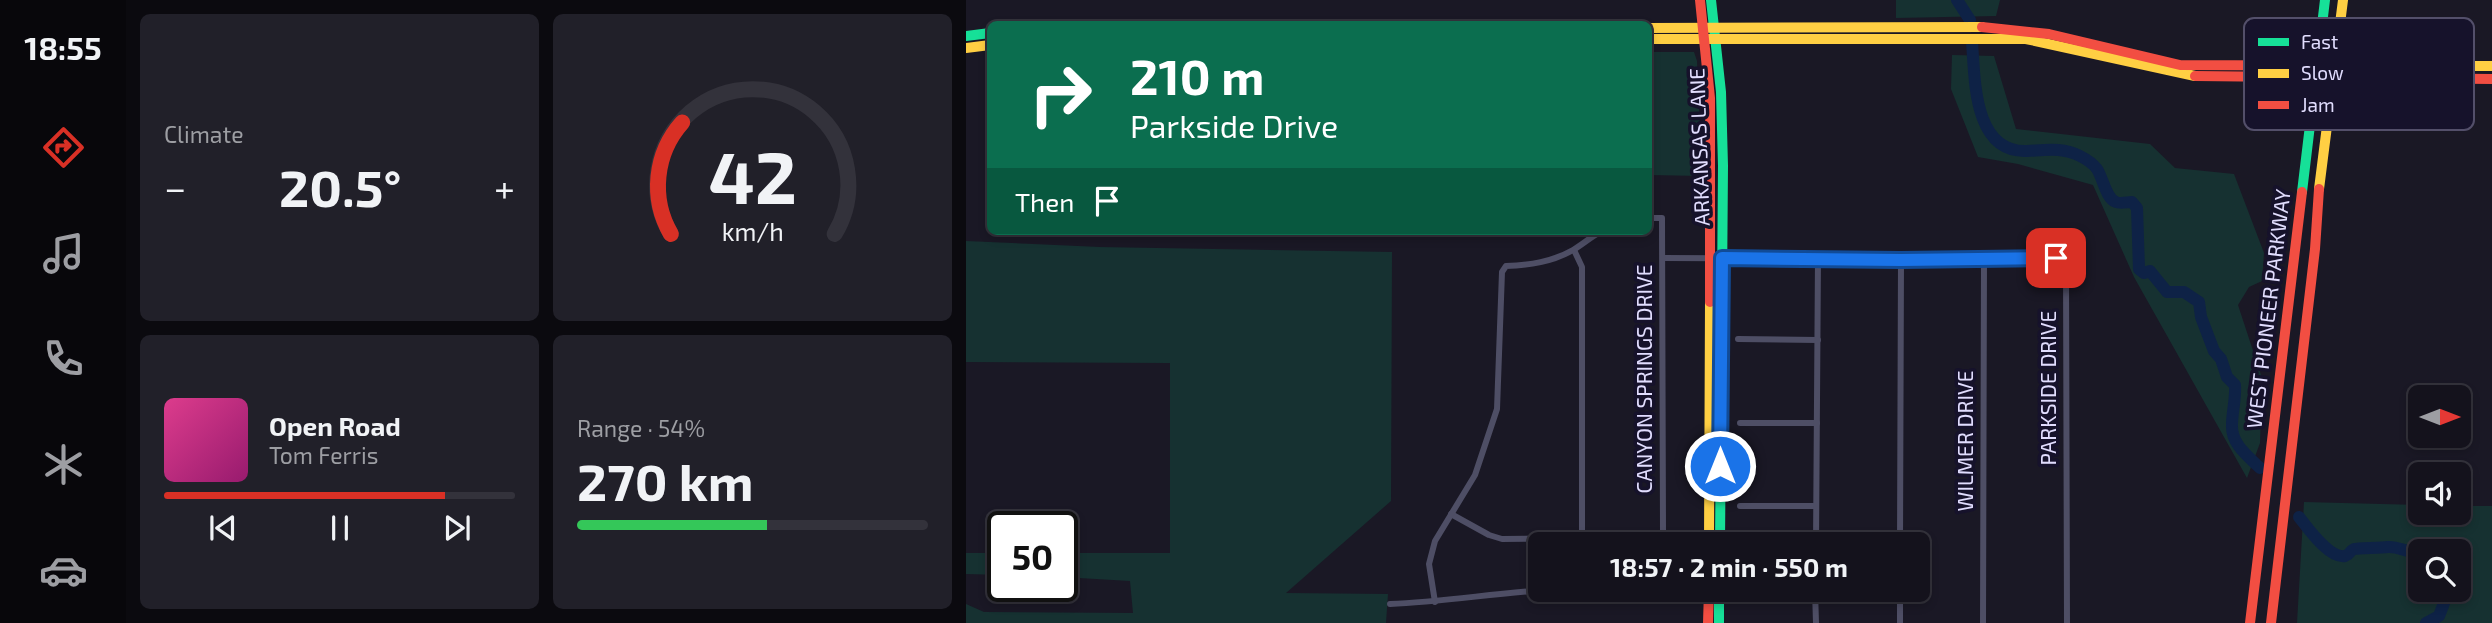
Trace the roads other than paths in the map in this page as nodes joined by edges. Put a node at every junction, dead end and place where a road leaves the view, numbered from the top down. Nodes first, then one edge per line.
1 (1700, 0) edge
2 (1710, 0) edge
3 (2325, 0) edge
4 (2343, 0) edge
5 (2324, 18) edge
6 (2340, 18) edge
7 (1652, 28) edge
8 (987, 33) edge
9 (1708, 34) junction
10 (966, 36) edge
11 (1652, 39) edge
12 (987, 45) edge
13 (966, 48) edge
14 (2244, 66) edge
15 (2474, 66) edge
16 (2492, 66) edge
17 (2244, 76) edge
18 (2474, 79) edge
19 (2492, 79) edge
20 (2309, 130) edge
21 (2325, 130) edge
22 (1652, 218) edge
23 (1596, 235) edge
24 (1574, 250) junction
25 (1818, 257) junction
26 (1663, 258) junction
27 (1710, 258) junction
28 (1722, 258) junction
29 (1984, 259) junction
30 (1901, 260) junction
31 (1738, 339) dead end
32 (1818, 340) junction
33 (1740, 423) dead end
34 (1817, 423) junction
35 (1740, 506) dead end
36 (1816, 506) junction
37 (1451, 514) junction
38 (1582, 532) edge
39 (1663, 532) edge
40 (1709, 532) edge
41 (1720, 532) edge
42 (1816, 532) edge
43 (1900, 532) edge
44 (1528, 539) edge
45 (1528, 591) edge
46 (1435, 602) junction
47 (1709, 602) edge
48 (1719, 602) edge
49 (1815, 602) edge
50 (1900, 602) edge
51 (1390, 604) dead end
52 (1708, 623) edge
53 (1719, 623) edge
54 (1816, 623) edge
55 (1900, 623) edge
56 (1983, 623) edge
57 (2067, 623) edge
58 (2250, 623) edge
59 (2271, 623) edge

1 - 9 main road, ARKANSAS LANE
2 - 9 main road, ARKANSAS LANE
3 - 5 main road, WEST PIONEER PARKWAY
4 - 6 main road, WEST PIONEER PARKWAY
7 - 9 main road
8 - 10 main road
9 - 11 main road
9 - 14 main road
9 - 17 main road
9 - 27 main road, ARKANSAS LANE
9 - 28 main road, ARKANSAS LANE
12 - 13 main road
15 - 16 main road
18 - 19 main road
20 - 58 main road, WEST PIONEER PARKWAY
21 - 59 main road, WEST PIONEER PARKWAY
22 - 26 street, CANYON SPRINGS DRIVE
23 - 24 street
24 - 37 street
24 - 38 street
25 - 28 street, PARKSIDE DRIVE
25 - 30 street, PARKSIDE DRIVE
25 - 32 street
26 - 27 street, PARKSIDE DRIVE
26 - 39 street, CANYON SPRINGS DRIVE
27 - 28 street, PARKSIDE DRIVE
27 - 40 main road, ARKANSAS LANE
28 - 41 main road, ARKANSAS LANE
29 - 30 street, PARKSIDE DRIVE
29 - 56 street, WILMER DRIVE
29 - 57 street, PARKSIDE DRIVE
30 - 43 street
31 - 32 street
32 - 34 street
33 - 34 street
34 - 36 street
35 - 36 street
36 - 42 street
37 - 44 street
37 - 46 street
45 - 46 street
46 - 51 street
47 - 52 main road
48 - 53 main road
49 - 54 street
50 - 55 street

